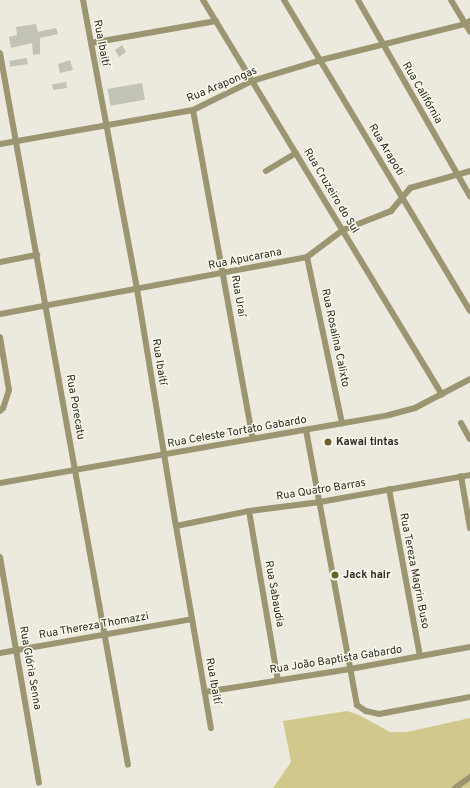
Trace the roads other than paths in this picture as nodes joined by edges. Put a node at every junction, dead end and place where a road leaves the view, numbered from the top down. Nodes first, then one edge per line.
1 (83, 0) edge
2 (203, 0) edge
3 (284, 0) edge
4 (358, 0) edge
5 (451, 0) edge
6 (216, 21) junction
7 (468, 22) edge
8 (470, 32) edge
9 (91, 43) junction
10 (384, 45) junction
11 (0, 53) edge
12 (321, 60) junction
13 (252, 82) junction
14 (193, 110) junction
15 (107, 126) junction
16 (16, 142) junction
17 (0, 144) edge
18 (296, 153) junction
19 (266, 171) dead end
20 (470, 171) edge
21 (457, 174) junction
22 (470, 196) edge
23 (402, 197) junction
24 (343, 230) junction
25 (37, 255) junction
26 (308, 258) junction
27 (0, 262) edge
28 (224, 274) junction
29 (137, 289) junction
30 (47, 305) junction
31 (470, 310) edge
32 (0, 314) edge
33 (0, 337) edge
34 (470, 379) edge
35 (442, 394) junction
36 (0, 411) edge
37 (342, 423) junction
38 (461, 423) dead end
39 (306, 430) junction
40 (253, 439) junction
41 (470, 439) edge
42 (164, 454) junction
43 (76, 470) junction
44 (470, 475) edge
45 (461, 476) junction
46 (0, 483) edge
47 (389, 489) junction
48 (320, 502) junction
49 (249, 511) junction
50 (176, 526) junction
51 (470, 528) edge
52 (0, 557) edge
53 (2, 585) edge
54 (192, 619) junction
55 (105, 635) junction
56 (470, 647) edge
57 (17, 650) junction
58 (0, 653) edge
59 (420, 656) junction
60 (350, 669) junction
61 (278, 680) junction
62 (205, 692) junction
63 (470, 697) edge
64 (211, 728) dead end
65 (128, 765) dead end
66 (470, 778) edge
67 (39, 782) dead end
68 (455, 788) edge

1 - 9 street, Rua Ibaití
2 - 6 street, Rua Cruzeiro do Sul
3 - 12 street, Rua Arapoti
4 - 10 street, Rua Califórnia
5 - 7 street
6 - 9 street
6 - 13 street, Rua Cruzeiro do Sul
7 - 8 street
7 - 10 street, Rua Arapongas
9 - 15 street, Rua Ibaití
10 - 12 street, Rua Arapongas
10 - 21 street, Rua Califórnia
11 - 16 street, Rua Porecatu
12 - 13 street, Rua Arapongas
12 - 23 street, Rua Arapoti
13 - 14 street, Rua Arapongas
13 - 18 street, Rua Cruzeiro do Sul
14 - 15 street, Rua Arapongas
14 - 28 street, Rua Uraí
15 - 16 street, Rua Arapongas
15 - 29 street, Rua Ibaití
16 - 17 street, Rua Arapongas
16 - 25 street, Rua Porecatu
18 - 19 street
18 - 24 street, Rua Cruzeiro do Sul
20 - 21 street, Rua Apucarana
21 - 22 street, Rua Califórnia
21 - 23 street, Rua Apucarana
23 - 24 street, Rua Apucarana
23 - 31 street, Rua Arapoti
24 - 26 street, Rua Apucarana
24 - 35 street, Rua Cruzeiro do Sul
25 - 27 street
25 - 30 street, Rua Porecatu
26 - 28 street, Rua Apucarana
26 - 37 street, Rua Rosalina Calixto
28 - 29 street, Rua Apucarana
28 - 40 street, Rua Uraí
29 - 30 street, Rua Apucarana
29 - 42 street, Rua Ibaití
30 - 32 street, Rua Apucarana
30 - 43 street, Rua Porecatu
33 - 36 street
34 - 35 street, Rua Celeste Tortato Gabardo
35 - 37 street, Rua Celeste Tortato Gabardo
37 - 39 street, Rua Celeste Tortato Gabardo
38 - 41 street
39 - 40 street, Rua Celeste Tortato Gabardo
39 - 48 street
40 - 42 street, Rua Celeste Tortato Gabardo
42 - 43 street, Rua Celeste Tortato Gabardo
42 - 50 street, Rua Ibaití
43 - 46 street, Rua Celeste Tortato Gabardo
43 - 55 street, Rua Porecatu
44 - 45 street, Rua Quatro Barras
45 - 47 street, Rua Quatro Barras
45 - 51 street
47 - 48 street, Rua Quatro Barras
47 - 59 street, Rua Tereza Magrin Buso
48 - 49 street, Rua Quatro Barras
48 - 60 street
49 - 50 street, Rua Quatro Barras
49 - 61 street, Rua Sabaudia
50 - 54 street, Rua Ibaití
52 - 53 street, Rua Glória Senna
53 - 57 street, Rua Glória Senna
54 - 55 street, Rua Thereza Thomazzi
54 - 62 street, Rua Ibaití
55 - 57 street, Rua Thereza Thomazzi
55 - 65 street, Rua Porecatu
56 - 59 street, Rua João Baptista Gabardo
57 - 58 street, Rua Thereza Thomazzi
57 - 67 street, Rua Glória Senna
59 - 60 street, Rua João Baptista Gabardo
60 - 61 street, Rua João Baptista Gabardo
60 - 63 street
61 - 62 street, Rua João Baptista Gabardo
62 - 64 street, Rua Ibaití
66 - 68 street

